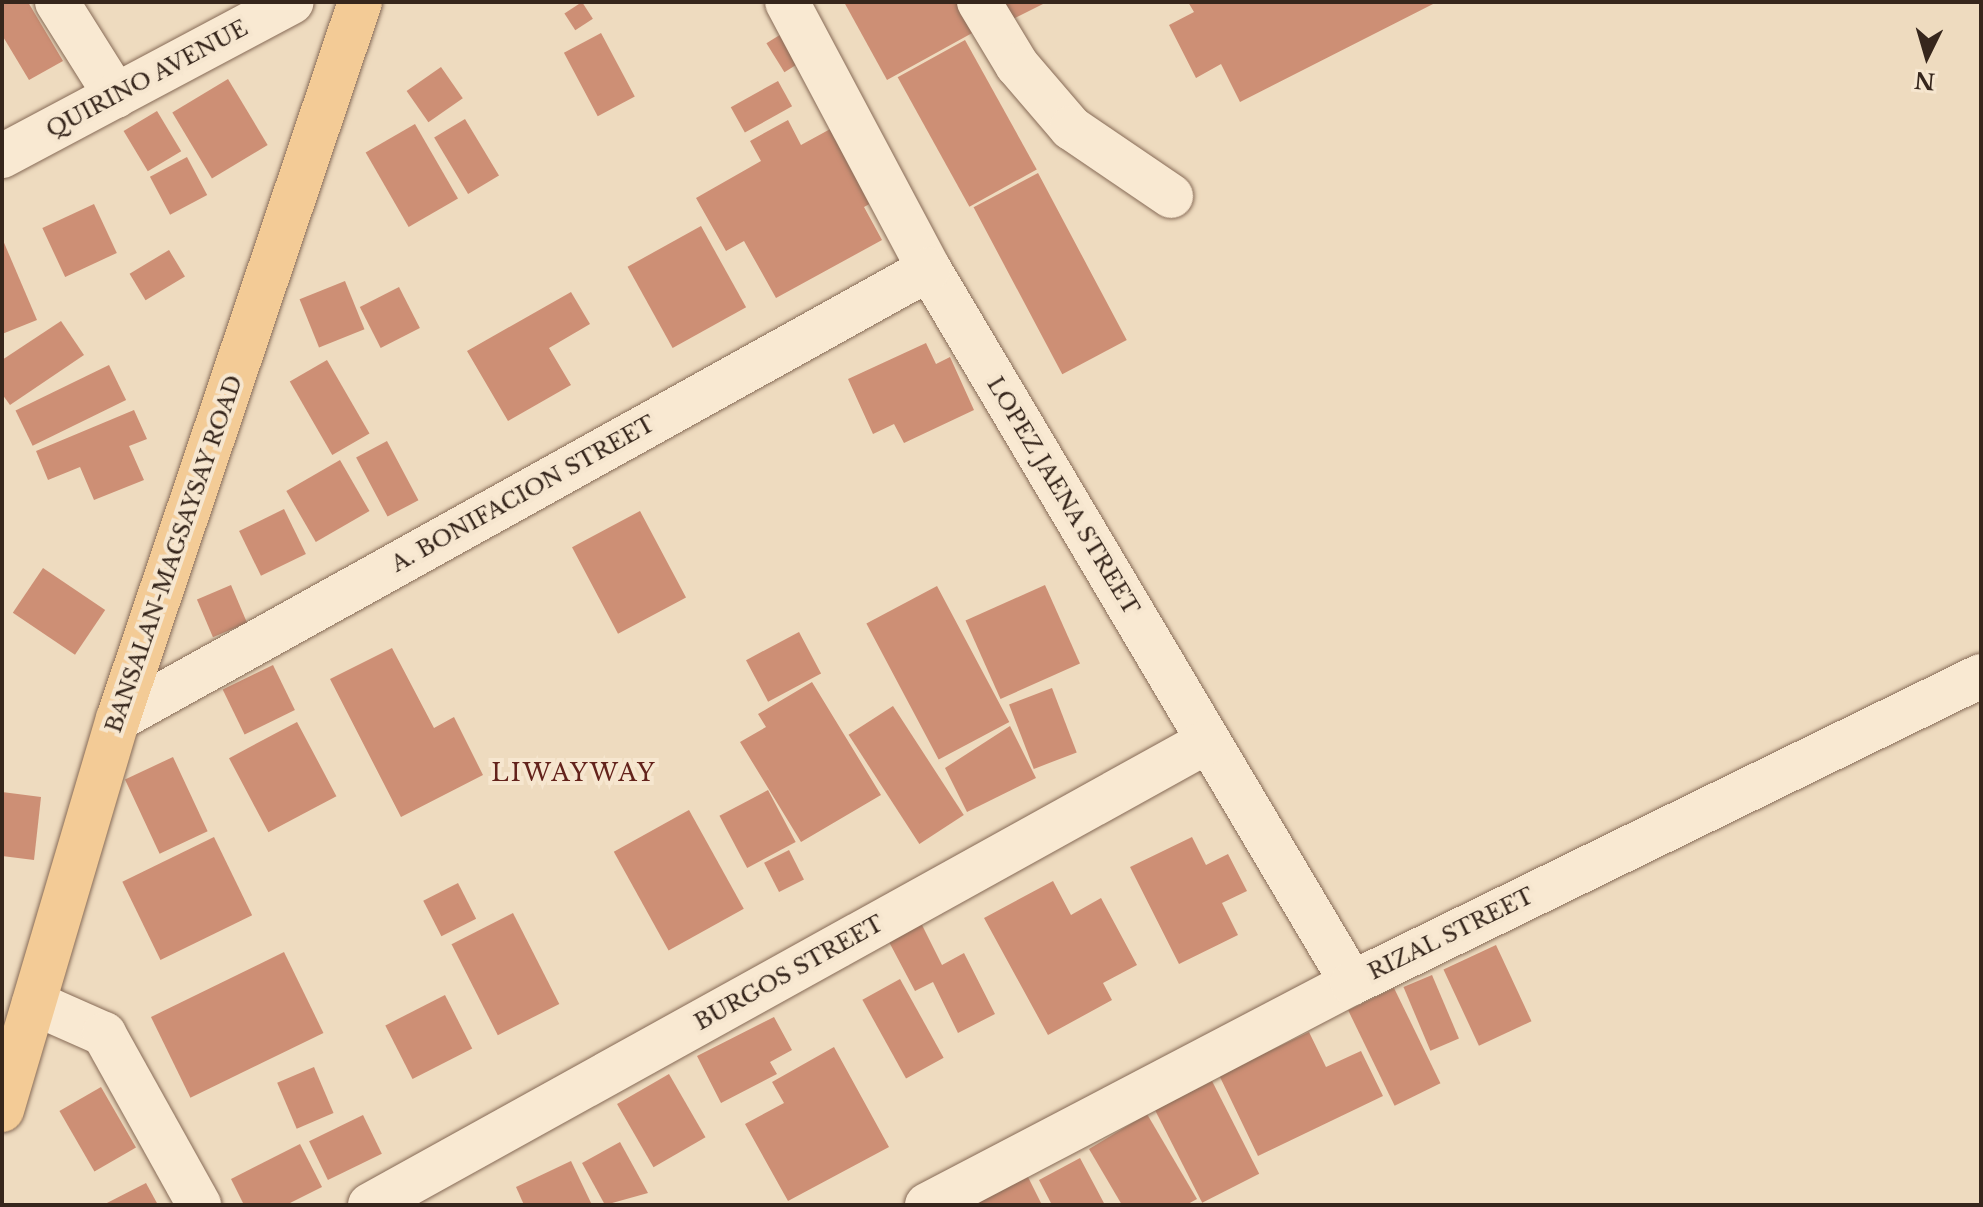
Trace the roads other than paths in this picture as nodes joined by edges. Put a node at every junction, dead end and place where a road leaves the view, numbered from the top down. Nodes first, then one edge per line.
1 (57, 2) edge
2 (292, 2) edge
3 (360, 2) edge
4 (787, 2) edge
5 (979, 2) edge
6 (116, 96) junction
7 (2, 156) edge
8 (1171, 196) dead end
9 (929, 269) junction
10 (1981, 676) edge
11 (118, 719) junction
12 (1208, 741) junction
13 (1352, 983) junction
14 (34, 1003) junction
15 (2, 1110) edge
16 (199, 1205) edge
17 (370, 1205) edge
18 (927, 1205) edge

1 - 6 street
2 - 6 street, QUIRINO AVENUE
3 - 11 main road, BANSALAN-MAGSAYSAY ROAD
4 - 9 street, LOPEZ JAENA STREET
5 - 8 street
6 - 7 street, QUIRINO AVENUE
9 - 11 street, A. BONIFACION STREET
9 - 12 street, LOPEZ JAENA STREET
10 - 13 street, RIZAL STREET
11 - 14 main road, BANSALAN-MAGSAYSAY ROAD
12 - 13 street, LOPEZ JAENA STREET
12 - 17 street, BURGOS STREET
13 - 18 street, RIZAL STREET
14 - 15 main road, BANSALAN-MAGSAYSAY ROAD
14 - 16 street

